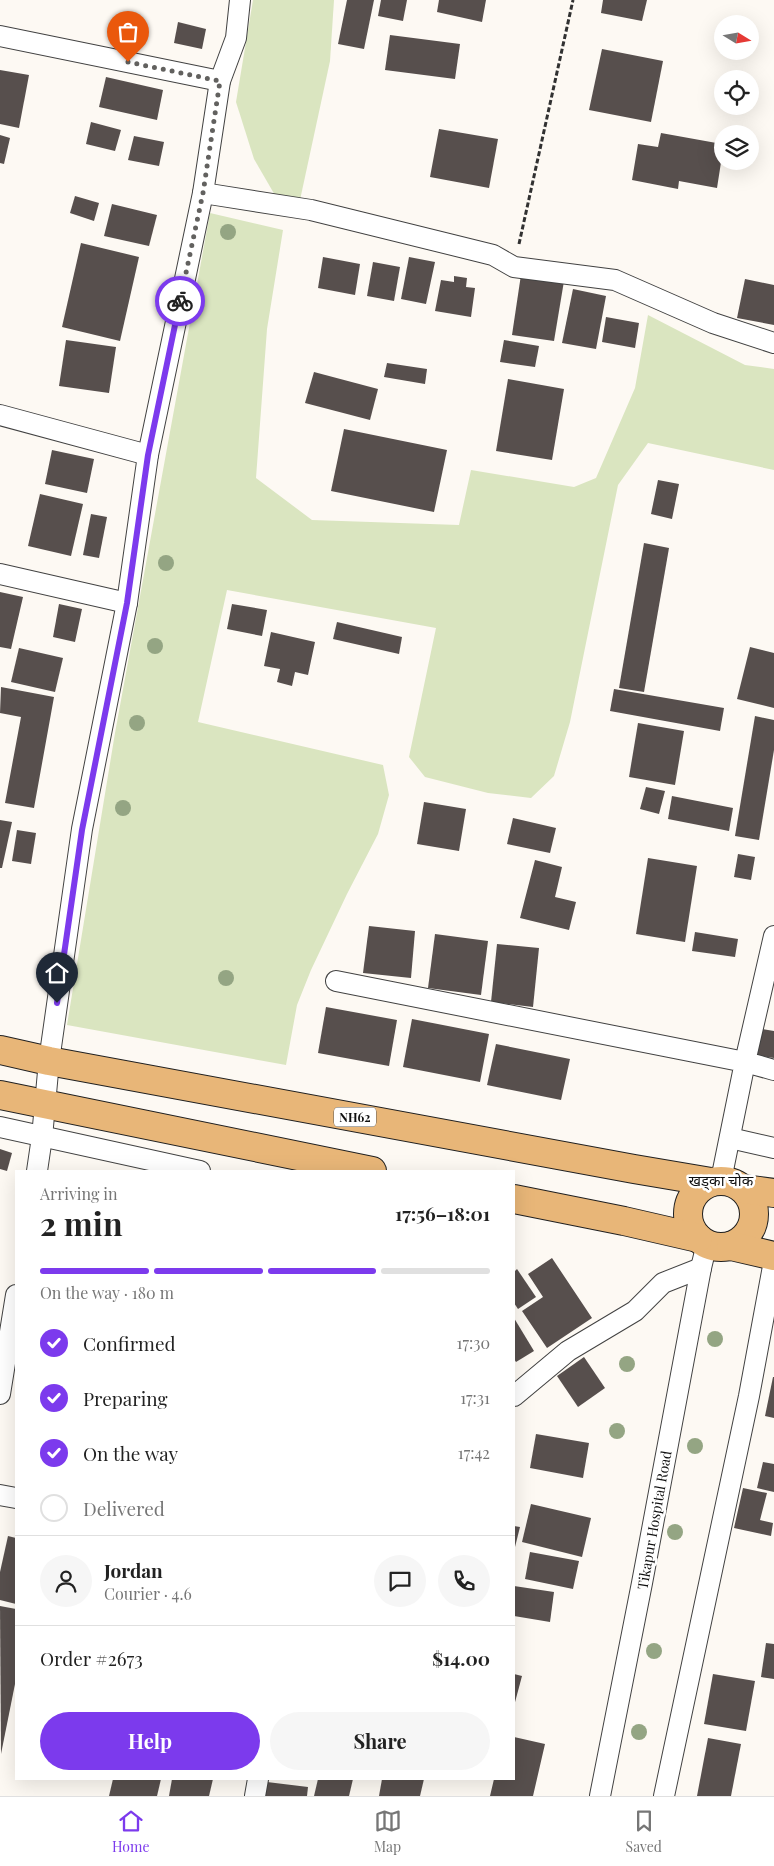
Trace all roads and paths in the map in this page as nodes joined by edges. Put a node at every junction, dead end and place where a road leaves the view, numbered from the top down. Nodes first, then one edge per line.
1 (240, 0) edge
2 (573, 0) edge
3 (0, 36) edge
4 (220, 81) junction
5 (203, 193) junction
6 (514, 267) junction
7 (774, 343) edge
8 (0, 415) edge
9 (148, 455) junction
10 (0, 574) edge
11 (127, 603) junction
12 (774, 936) edge
13 (336, 981) dead end
14 (0, 1050) edge
15 (49, 1061) junction
16 (745, 1062) junction
17 (774, 1070) edge
18 (0, 1095) edge
19 (46, 1104) junction
20 (0, 1127) edge
21 (42, 1137) junction
22 (730, 1138) junction
23 (774, 1148) edge
24 (37, 1170) edge
25 (195, 1170) edge
26 (367, 1170) edge
27 (725, 1184) junction
28 (774, 1193) edge
29 (515, 1200) edge
30 (709, 1249) junction
31 (774, 1256) edge
32 (774, 1261) edge
33 (15, 1301) edge
34 (0, 1394) edge
35 (515, 1395) edge
36 (0, 1495) edge
37 (15, 1498) edge
38 (258, 1780) edge
39 (255, 1796) edge
40 (600, 1796) edge
41 (664, 1796) edge

1 - 4 street
2 - 6 path
3 - 4 street
4 - 5 street
5 - 6 street
5 - 9 street
6 - 7 street
8 - 9 street
9 - 11 street
10 - 11 street
11 - 15 street
12 - 16 street
13 - 16 street
14 - 15 main road, NH62
15 - 19 street
15 - 27 main road, NH62
16 - 17 street
16 - 22 street
18 - 19 main road
19 - 21 street
19 - 26 main road
20 - 21 street
21 - 24 street
21 - 25 street
22 - 23 street
22 - 27 street
27 - 28 main road, NH62
27 - 30 main road
27 - 30 main road
29 - 30 main road
30 - 31 main road
30 - 35 street
30 - 40 street, Tikapur Hospital Road
32 - 41 street
33 - 34 street
36 - 37 street
38 - 39 street

